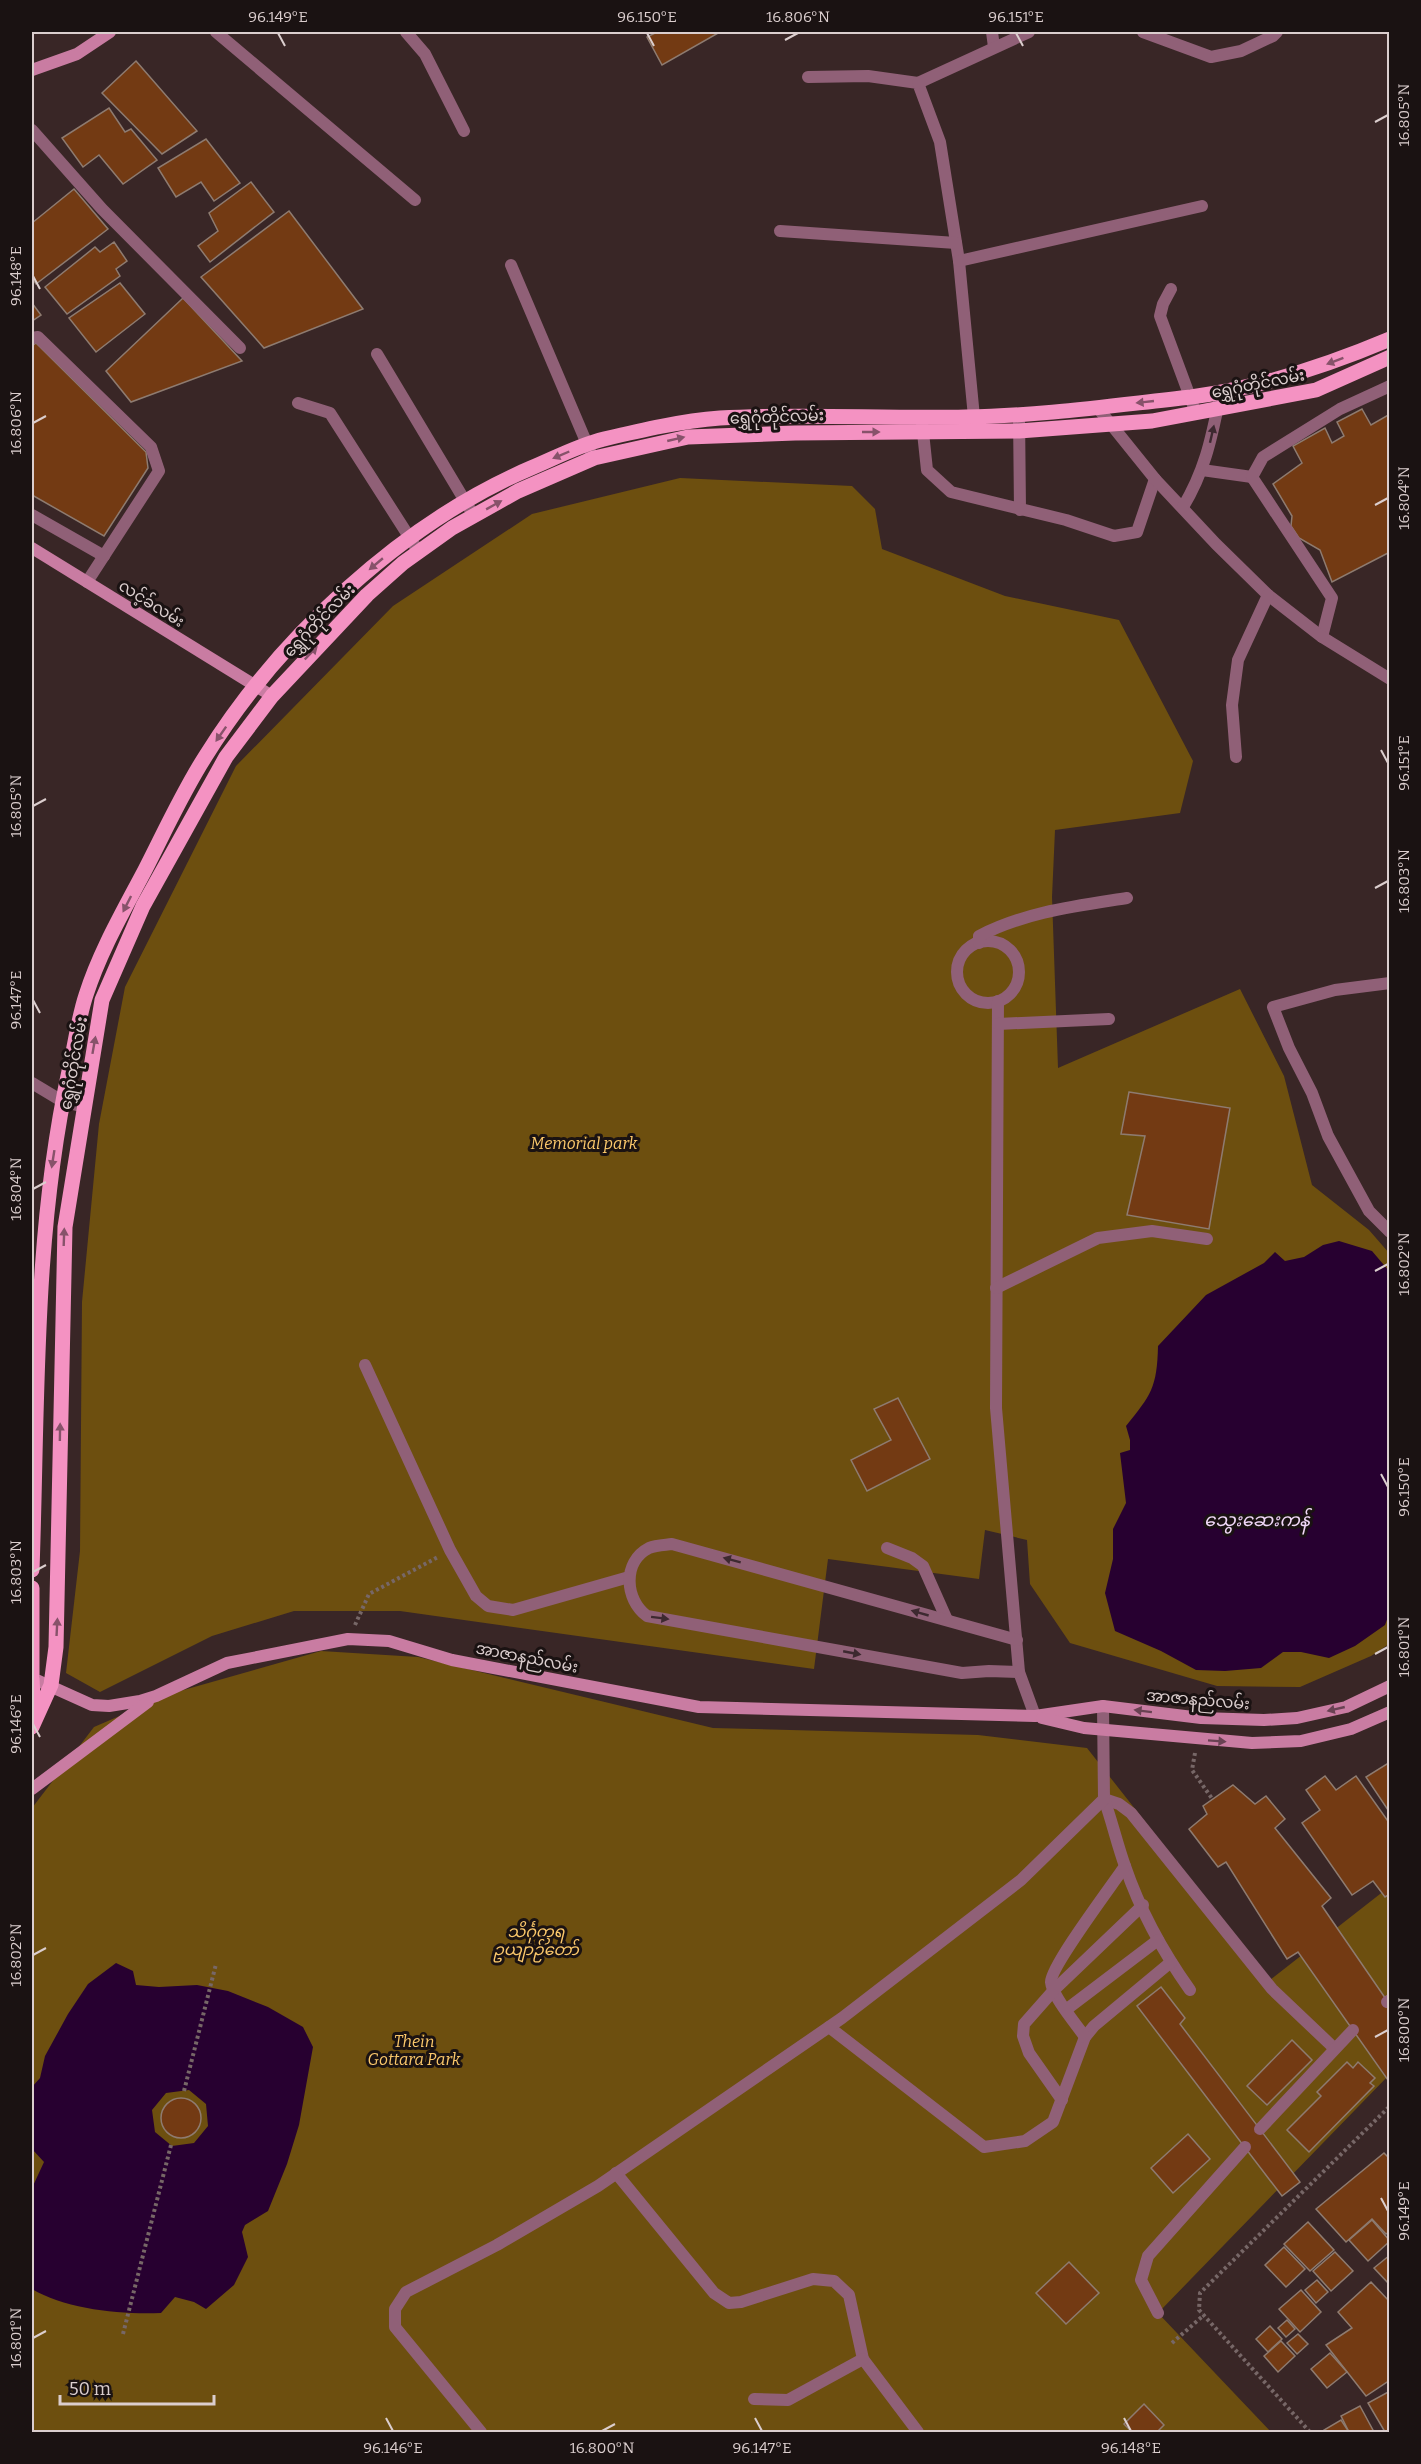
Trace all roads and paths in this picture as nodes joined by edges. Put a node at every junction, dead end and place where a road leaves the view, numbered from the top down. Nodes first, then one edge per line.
1 (110, 32) edge
2 (216, 32) edge
3 (406, 32) edge
4 (992, 32) edge
5 (1029, 32) edge
6 (1143, 32) edge
7 (1277, 32) edge
8 (994, 47) junction
9 (32, 70) edge
10 (808, 77) dead end
11 (918, 83) junction
12 (32, 130) edge
13 (464, 131) dead end
14 (415, 200) dead end
15 (1202, 206) dead end
16 (780, 231) dead end
17 (956, 243) junction
18 (959, 261) junction
19 (511, 265) dead end
20 (1171, 289) dead end
21 (32, 338) edge
22 (1389, 339) edge
23 (240, 348) dead end
24 (377, 354) dead end
25 (1389, 357) edge
26 (1389, 386) edge
27 (1220, 393) junction
28 (1191, 397) junction
29 (298, 403) dead end
30 (1097, 407) junction
31 (1217, 410) junction
32 (1019, 414) junction
33 (1196, 414) junction
34 (972, 424) junction
35 (1112, 424) junction
36 (923, 425) junction
37 (1019, 430) junction
38 (590, 451) junction
39 (1202, 470) junction
40 (1252, 477) junction
41 (1155, 479) junction
42 (465, 500) junction
43 (1183, 507) junction
44 (1020, 510) junction
45 (32, 515) edge
46 (474, 516) junction
47 (409, 537) junction
48 (32, 548) edge
49 (419, 552) junction
50 (104, 556) junction
51 (87, 582) junction
52 (1268, 595) junction
53 (1322, 637) junction
54 (1389, 679) edge
55 (255, 686) junction
56 (272, 696) junction
57 (1236, 757) dead end
58 (1127, 898) dead end
59 (979, 943) junction
60 (1389, 983) edge
61 (998, 1001) junction
62 (1109, 1019) dead end
63 (998, 1024) junction
64 (32, 1083) edge
65 (62, 1101) junction
66 (84, 1107) junction
67 (1389, 1232) edge
68 (1207, 1239) dead end
69 (996, 1288) junction
70 (365, 1365) dead end
71 (887, 1548) dead end
72 (450, 1550) junction
73 (32, 1570) edge
74 (629, 1577) junction
75 (32, 1588) edge
76 (947, 1620) junction
77 (348, 1640) junction
78 (1017, 1640) junction
79 (1019, 1672) junction
80 (32, 1677) edge
81 (51, 1685) junction
82 (1389, 1686) edge
83 (156, 1696) junction
84 (1103, 1706) junction
85 (1389, 1712) edge
86 (1035, 1716) junction
87 (1297, 1718) junction
88 (33, 1724) edge
89 (1104, 1730) junction
90 (1301, 1741) junction
91 (32, 1790) edge
92 (1104, 1799) junction
93 (1125, 1866) junction
94 (1143, 1905) junction
95 (1158, 1940) junction
96 (1171, 1962) junction
97 (216, 1964) dead end
98 (1054, 1990) junction
99 (1190, 1990) dead end
100 (1067, 2009) junction
101 (829, 2027) junction
102 (1353, 2030) dead end
103 (1085, 2037) junction
104 (1334, 2048) junction
105 (184, 2091) dead end
106 (1062, 2100) junction
107 (1389, 2106) edge
108 (1260, 2129) dead end
109 (171, 2145) dead end
110 (1245, 2147) dead end
111 (616, 2173) junction
112 (1158, 2313) dead end
113 (1204, 2315) junction
114 (123, 2334) dead end
115 (1172, 2343) dead end
116 (863, 2359) junction
117 (754, 2399) dead end
118 (481, 2433) edge
119 (918, 2433) edge
120 (1310, 2433) edge

1 - 9 main road
2 - 14 street
3 - 13 street
4 - 8 street
5 - 8 street
6 - 7 street
8 - 11 street
10 - 11 street
11 - 17 street
12 - 23 street
15 - 18 street
16 - 17 street
17 - 18 street
18 - 34 street
19 - 38 street
20 - 28 street
21 - 50 street
22 -> 27 main road, ရွှေဂုံတိုင်လမ်း
24 - 42 street
25 - 31 main road, ရွှေဂုံတိုင်လမ်း
26 - 40 street
27 - 28 main road, ရွှေဂုံတိုင်လမ်း
27 - 31 street
28 -> 30 main road, ရွှေဂုံတိုင်လမ်း
28 - 33 street
29 - 47 street
30 - 32 main road, ရွှေဂုံတိုင်လမ်း
30 - 35 street
31 - 33 main road, ရွှေဂုံတိုင်လမ်း
39 -> 31 street
32 - 34 main road, ရွှေဂုံတိုင်လမ်း
32 - 37 street
33 - 35 main road, ရွှေဂုံတိုင်လမ်း
34 - 36 main road, ရွှေဂုံတိုင်လမ်း
34 - 37 main road, ရွှေဂုံတိုင်လမ်း
35 - 37 main road, ရွှေဂုံတိုင်လမ်း
35 - 41 street
36 - 38 main road, ရွှေဂုံတိုင်လမ်း
36 - 44 street
37 - 44 street
38 -> 42 main road, ရွှေဂုံတိုင်လမ်း
46 -> 38 main road, ရွှေဂုံတိုင်လမ်း
39 - 40 street
39 - 43 street
40 - 53 street
41 - 43 street
41 - 44 street
42 - 46 street
42 - 47 main road, ရွှေဂုံတိုင်လမ်း
43 - 52 street
45 - 50 street
46 - 49 main road, ရွှေဂုံတိုင်လမ်း
47 - 49 street
47 -> 55 main road, ရွှေဂုံတိုင်လမ်း
48 - 51 main road, လင့်ခ်လမ်း
56 -> 49 main road, ရွှေဂုံတိုင်လမ်း
50 - 51 street
51 - 55 main road, လင့်ခ်လမ်း
52 - 53 street
52 - 57 street
53 - 54 street
55 - 56 main road, လင့်ခ်လမ်း
55 -> 65 main road, ရွှေဂုံတိုင်လမ်း
66 -> 56 main road, ရွှေဂုံတိုင်လမ်း
58 - 59 street
59 - 61 street
59 - 61 street
60 - 67 street
61 - 63 street
62 - 63 street
63 - 69 street
64 - 65 street
65 - 66 street
65 -> 73 main road, ရွှေဂုံတိုင်လမ်း
81 -> 66 main road, ရွှေဂုံတိုင်လမ်း
68 - 69 street
69 - 78 street
70 - 72 street
71 - 76 street
72 - 74 street
72 - 77 path
76 -> 74 street
74 -> 79 street
75 - 80 main road
76 - 78 street
77 - 83 main road, အာဇာနည်လမ်း
77 - 86 main road, အာဇာနည်လမ်း
78 - 79 street
79 - 86 street
80 - 81 main road, အာဇာနည်လမ်း
80 - 88 main road
81 - 83 main road, အာဇာနည်လမ်း
81 - 88 main road, ရွှေဂုံတိုင်လမ်း
82 -> 87 main road, အာဇာနည်လမ်း
83 - 91 main road
84 - 86 main road, အာဇာနည်လမ်း
87 -> 84 main road, အာဇာနည်လမ်း
84 - 89 street
85 - 90 main road, အာဇာနည်လမ်း
86 - 89 main road, အာဇာနည်လမ်း
87 - 90 main road
89 -> 90 main road, အာဇာနည်လမ်း
89 - 92 street
92 - 93 street
92 - 101 street
92 - 104 street
93 - 94 street
93 - 98 street
94 - 95 street
94 - 98 street
95 - 96 street
95 - 100 street
96 - 99 street
96 - 103 street
97 - 105 path
98 - 100 street
98 - 106 street
100 - 103 street
101 - 106 street
101 - 111 street
102 - 104 street
103 - 106 street
104 - 108 street
107 - 113 path
109 - 114 path
110 - 112 street
111 - 116 street
111 - 118 street
113 - 115 path
113 - 120 path
116 - 117 street
116 - 119 street

